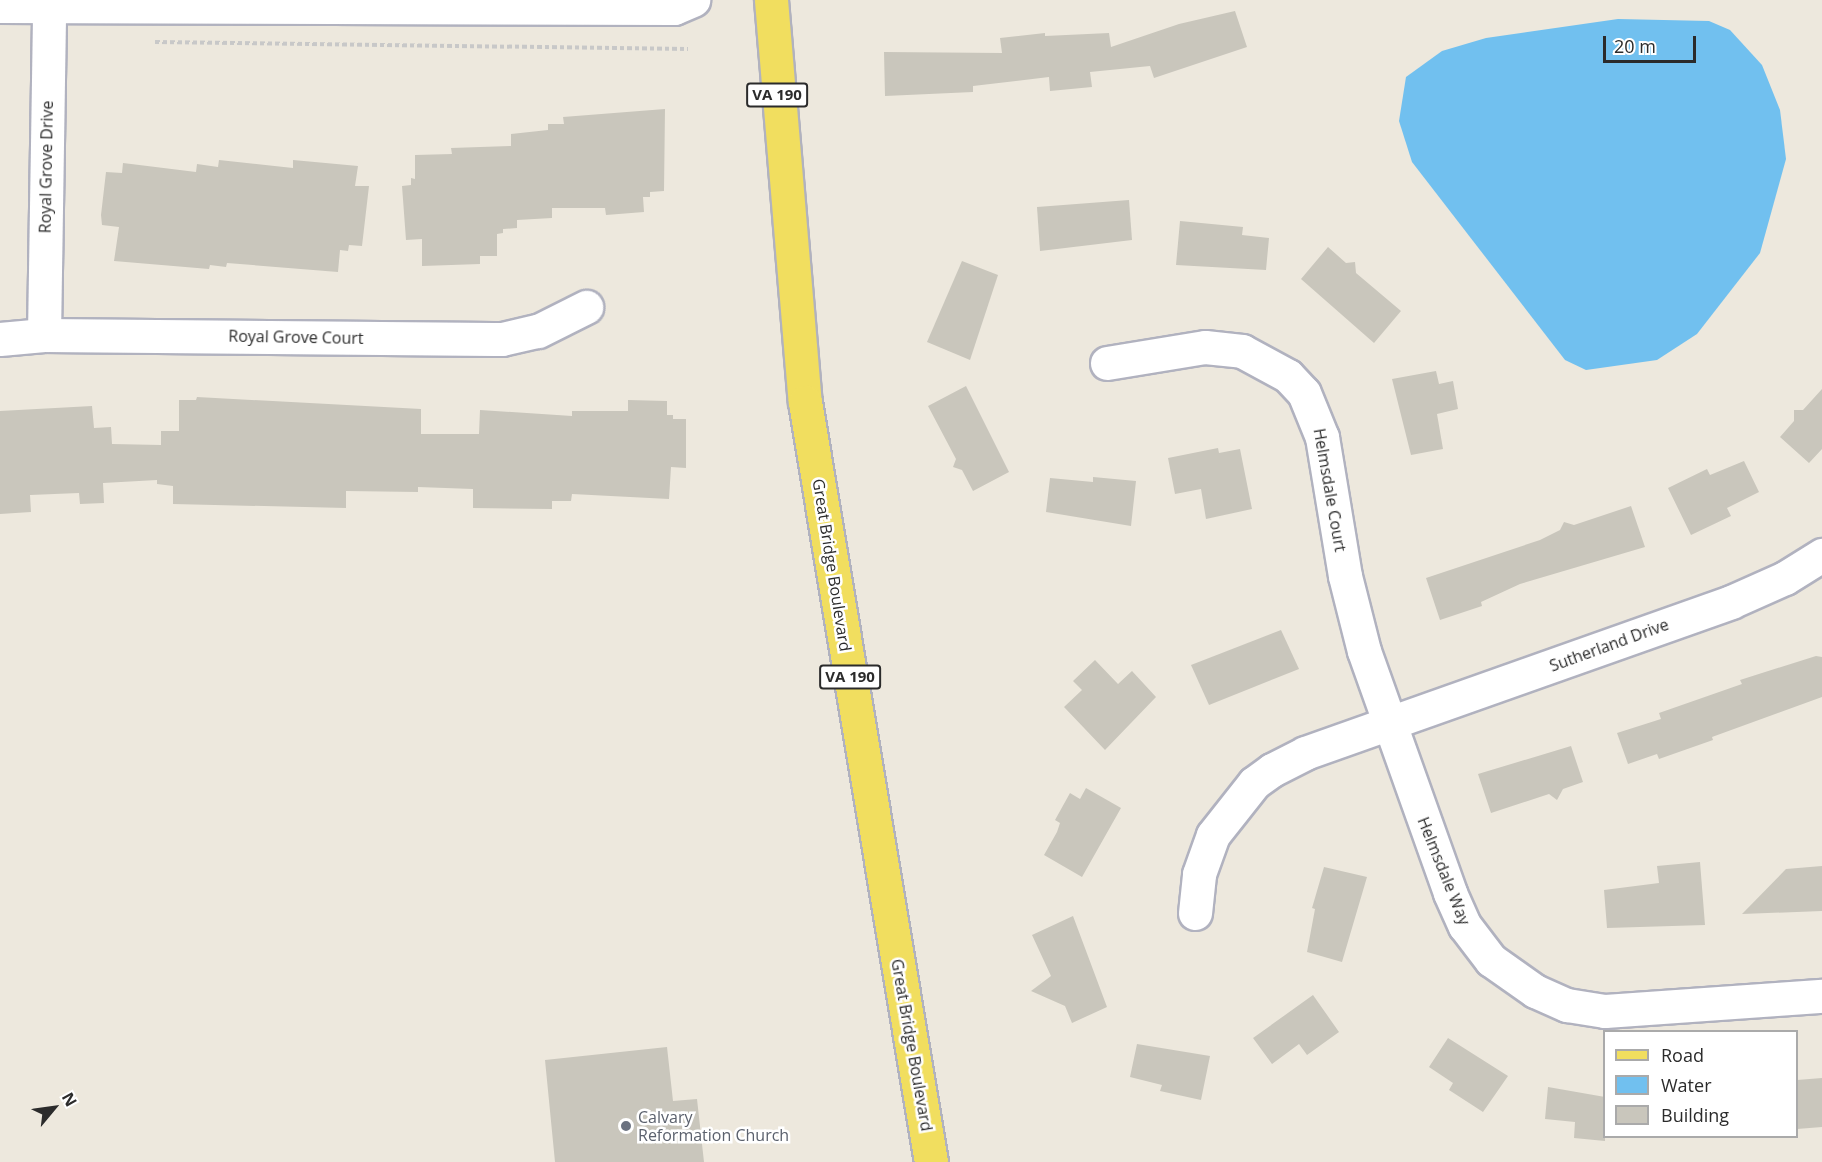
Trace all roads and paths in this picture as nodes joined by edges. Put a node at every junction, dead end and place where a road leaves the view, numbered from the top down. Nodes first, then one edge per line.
1 (693, 0) edge
2 (771, 0) edge
3 (49, 3) edge
4 (0, 6) edge
5 (143, 41) dead end
6 (688, 49) dead end
7 (586, 307) dead end
8 (44, 335) junction
9 (0, 339) edge
10 (1107, 363) dead end
11 (1822, 555) edge
12 (1389, 723) junction
13 (1195, 913) dead end
14 (1822, 996) edge
15 (931, 1162) edge

1 - 3 street
2 - 15 main road, Great Bridge Boulevard / VA 190
3 - 4 street
3 - 8 street, Royal Grove Drive
5 - 6 path
7 - 8 street, Royal Grove Court
8 - 9 street, Royal Grove Court
10 - 12 street, Helmsdale Court
11 - 12 street, Sutherland Drive
12 - 13 street, Sutherland Drive
12 - 14 street, Helmsdale Way

